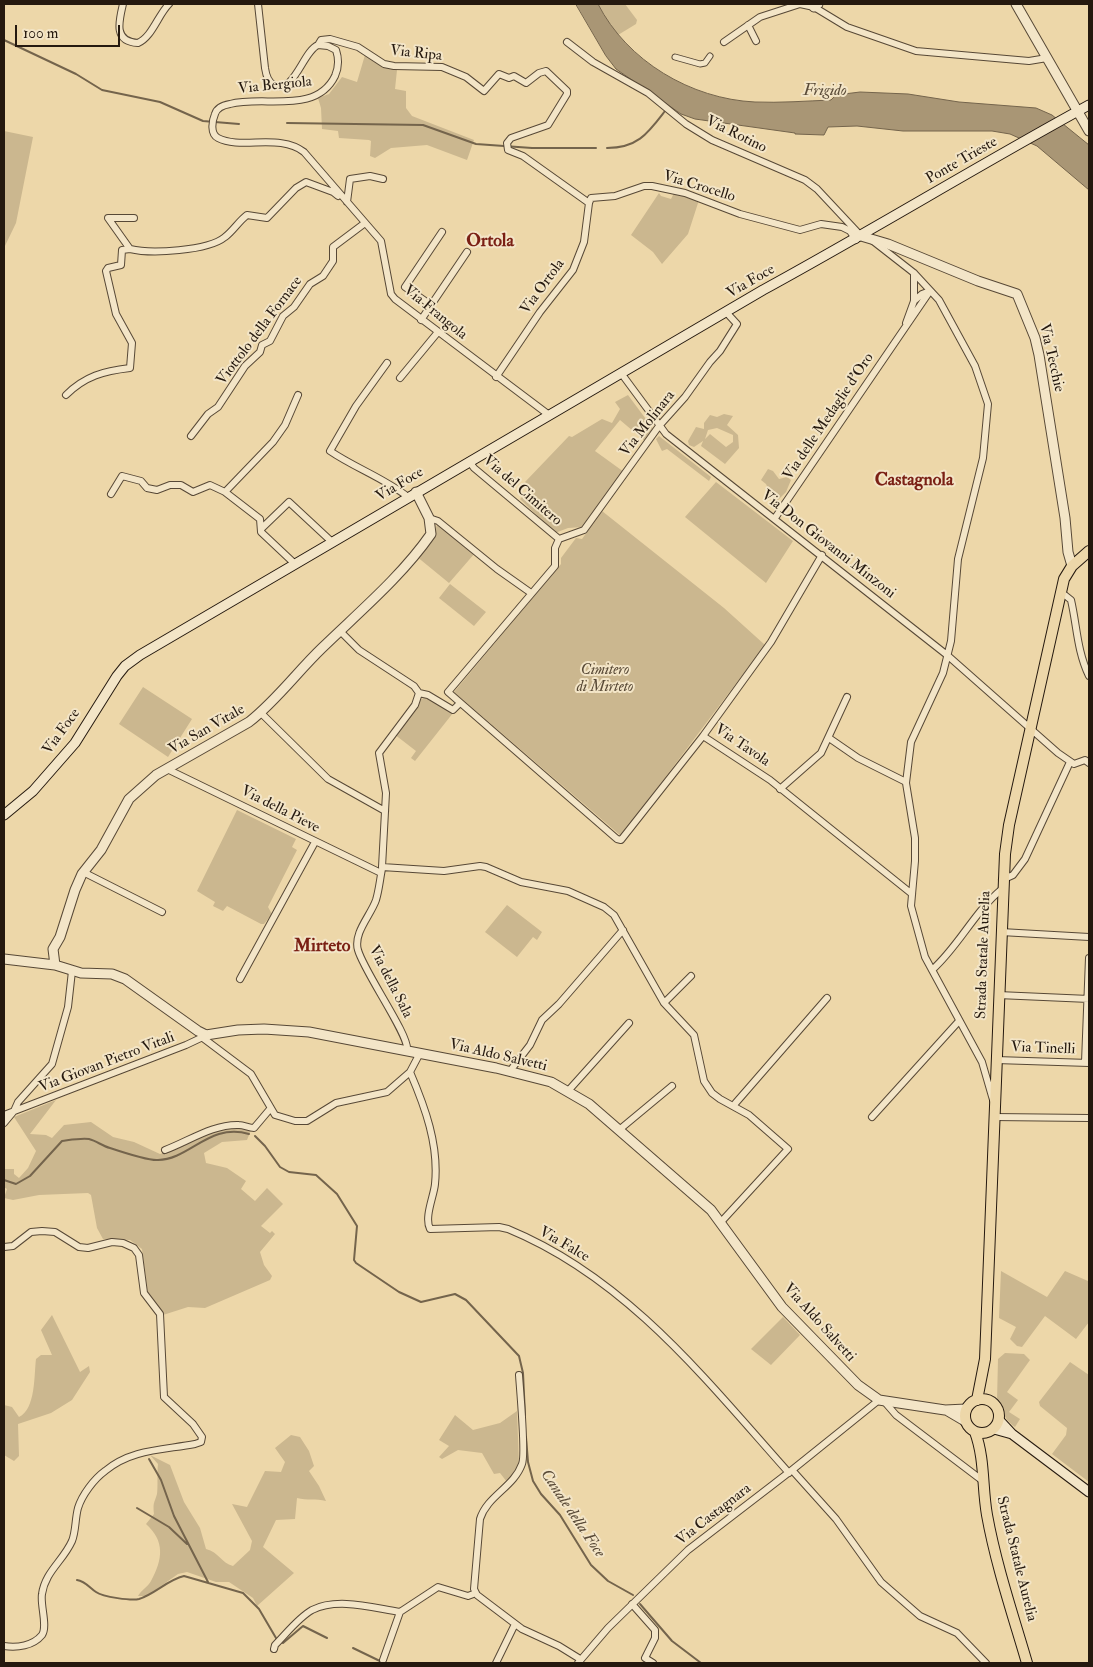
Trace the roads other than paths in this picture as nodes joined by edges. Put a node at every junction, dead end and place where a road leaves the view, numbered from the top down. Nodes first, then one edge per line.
1 (123, 4) edge
2 (169, 4) edge
3 (258, 4) edge
4 (800, 4) edge
5 (1016, 4) edge
6 (816, 6) edge
7 (748, 25) junction
8 (756, 40) dead end
9 (567, 42) dead end
10 (724, 42) dead end
11 (318, 45) junction
12 (712, 53) dead end
13 (675, 57) dead end
14 (1047, 58) junction
15 (1089, 105) edge
16 (1074, 113) junction
17 (1089, 131) edge
18 (239, 141) joint
19 (383, 179) dead end
20 (347, 202) junction
21 (589, 203) junction
22 (134, 218) dead end
23 (365, 223) junction
24 (442, 232) dead end
25 (861, 236) junction
26 (873, 241) junction
27 (130, 249) junction
28 (467, 252) dead end
29 (914, 273) junction
30 (930, 291) junction
31 (914, 301) junction
32 (432, 305) junction
33 (726, 312) junction
34 (421, 320) junction
35 (903, 329) junction
36 (438, 332) junction
37 (387, 363) dead end
38 (621, 373) junction
39 (496, 377) junction
40 (400, 378) dead end
41 (66, 395) dead end
42 (298, 395) dead end
43 (549, 415) junction
44 (659, 426) junction
45 (191, 436) dead end
46 (469, 461) junction
47 (225, 492) junction
48 (111, 494) dead end
49 (412, 494) junction
50 (429, 518) junction
51 (775, 518) junction
52 (261, 528) junction
53 (559, 540) junction
54 (332, 542) junction
55 (1089, 551) edge
56 (822, 555) junction
57 (295, 564) junction
58 (1074, 564) junction
59 (1061, 592) junction
60 (531, 593) junction
61 (340, 631) junction
62 (947, 655) junction
63 (1089, 676) edge
64 (419, 693) junction
65 (847, 697) dead end
66 (459, 704) junction
67 (261, 713) junction
68 (1030, 729) junction
69 (703, 736) junction
70 (829, 738) junction
71 (1070, 762) junction
72 (1089, 763) edge
73 (167, 769) junction
74 (906, 782) junction
75 (780, 789) junction
76 (385, 811) junction
77 (4, 816) edge
78 (315, 842) junction
79 (382, 870) junction
80 (83, 872) junction
81 (1002, 884) junction
82 (912, 894) junction
83 (162, 912) dead end
84 (623, 930) junction
85 (1000, 932) junction
86 (1089, 937) edge
87 (1089, 958) edge
88 (4, 959) edge
89 (55, 965) junction
90 (932, 970) junction
91 (72, 971) junction
92 (691, 976) dead end
93 (240, 979) dead end
94 (998, 995) junction
95 (827, 998) dead end
96 (1088, 999) edge
97 (664, 1003) junction
98 (959, 1021) junction
99 (629, 1023) dead end
100 (205, 1036) junction
101 (407, 1050) junction
102 (420, 1053) junction
103 (995, 1060) junction
104 (1087, 1063) edge
105 (510, 1071) junction
106 (410, 1072) junction
107 (672, 1086) dead end
108 (568, 1091) junction
109 (994, 1101) junction
110 (733, 1106) junction
111 (270, 1109) junction
112 (14, 1111) junction
113 (4, 1115) edge
114 (872, 1117) dead end
115 (993, 1117) junction
116 (1089, 1118) edge
117 (4, 1123) edge
118 (619, 1130) junction
119 (165, 1150) dead end
120 (721, 1222) junction
121 (4, 1248) edge
122 (985, 1359) junction
123 (519, 1375) dead end
124 (881, 1400) junction
125 (977, 1400) junction
126 (990, 1401) junction
127 (966, 1409) junction
128 (945, 1410) junction
129 (965, 1420) junction
130 (994, 1427) junction
131 (975, 1432) junction
132 (983, 1461) junction
133 (791, 1472) junction
134 (983, 1481) junction
135 (1089, 1492) edge
136 (476, 1593) junction
137 (632, 1604) junction
138 (400, 1612) junction
139 (515, 1624) junction
140 (4, 1646) edge
141 (274, 1649) dead end
142 (383, 1660) dead end
143 (579, 1661) edge
144 (496, 1663) edge
145 (652, 1663) edge
146 (986, 1663) edge
147 (1027, 1663) edge

1 - 2 street
3 - 11 street, Via Bergiola
4 - 6 street
4 - 7 street
5 - 14 street
6 - 14 street
7 - 8 street
7 - 10 street
9 - 25 street, Via Rotino
11 - 18 street, Via Bergiola
11 - 21 street, Via Ripa
12 - 13 street
14 - 16 street
15 - 16 street, Ponte Trieste
16 - 17 street
16 - 25 street, Ponte Trieste
18 - 20 street, Via Frangola
19 - 20 street
20 - 23 street, Via Frangola
20 - 27 street
21 - 25 street, Via Crocello
21 - 39 street, Via Ortola
22 - 27 street
23 - 34 street, Via Frangola
23 - 45 street, Viottolo della Fornace
24 - 32 street
25 - 26 street, Via Tecchie
25 - 33 street, Via Foce
26 - 29 street
26 - 58 street, Via Tecchie
27 - 41 street
28 - 32 street
29 - 30 street
29 - 31 street, Via delle Medaglie d'Oro
30 - 31 street
30 - 35 street, Via delle Medaglie d'Oro
30 - 62 street
31 - 35 street, Via delle Medaglie d'Oro
32 - 34 street
33 - 38 street, Via Foce
33 - 44 street, Via Molinara
34 - 36 street, Via Frangola
35 - 51 street, Via delle Medaglie d'Oro
36 - 39 street, Via Frangola
36 - 40 street
37 - 49 street
38 - 43 street, Via Foce
38 - 44 street, Via Don Giovanni Minzoni
39 - 43 street, Via Frangola
42 - 47 street
43 - 46 street, Via Foce
44 - 51 street, Via Don Giovanni Minzoni
44 - 53 street, Via Molinara
46 - 49 street, Via Foce
46 - 53 street, Via del Cimitero
47 - 48 street
47 - 52 street
49 - 50 street
49 - 54 street, Via Foce
50 - 60 street
50 - 61 street, Via San Vitale
51 - 56 street, Via Don Giovanni Minzoni
52 - 54 street
52 - 57 street
53 - 60 street
54 - 57 street, Via Foce
55 - 58 main road
56 - 62 street, Via Don Giovanni Minzoni
56 - 69 street, Via Tavola
57 - 77 street, Via Foce
58 - 59 main road, Strada Statale Aurelia
59 - 63 street
59 - 68 main road, Strada Statale Aurelia
60 - 66 street
61 - 64 street
61 - 67 street, Via San Vitale
62 - 68 street, Via Don Giovanni Minzoni
62 - 74 street
64 - 66 street
64 - 76 street, Via della Sala
65 - 70 street
66 - 69 street
67 - 73 street, Via San Vitale
67 - 76 street
68 - 71 street, Via Don Giovanni Minzoni
68 - 81 main road, Strada Statale Aurelia
69 - 75 street, Via Tavola
70 - 74 street
70 - 75 street
71 - 72 street
71 - 81 street
73 - 78 street, Via della Pieve
73 - 80 street, Via San Vitale
74 - 82 street
75 - 82 street, Via Tavola
76 - 79 street, Via della Sala
78 - 79 street, Via della Pieve
78 - 93 street
79 - 84 street
79 - 101 street, Via della Sala
80 - 83 street
80 - 89 street, Via San Vitale
81 - 85 main road, Strada Statale Aurelia
81 - 90 street
82 - 90 street
84 - 97 street
84 - 105 street
85 - 86 street
85 - 94 main road, Strada Statale Aurelia
87 - 96 street
88 - 89 street
89 - 91 street
90 - 98 street
91 - 100 street
91 - 112 street
92 - 97 street
94 - 96 street
94 - 103 main road, Strada Statale Aurelia
95 - 110 street
96 - 104 street
97 - 110 street
98 - 109 street
98 - 114 street
99 - 108 street
100 - 101 street, Via Aldo Salvetti
100 - 111 street
100 - 112 street, Via Giovan Pietro Vitali
101 - 102 street, Via Aldo Salvetti
102 - 105 street, Via Aldo Salvetti
102 - 106 street
103 - 104 street, Via Tinelli
103 - 109 main road, Strada Statale Aurelia
105 - 108 street, Via Aldo Salvetti
106 - 111 street
106 - 133 street, Via Falce
107 - 118 street
108 - 118 street, Via Aldo Salvetti
109 - 115 main road, Strada Statale Aurelia
110 - 120 street
111 - 119 street
112 - 113 street, Via Giovan Pietro Vitali
112 - 117 street
115 - 116 street
115 - 122 main road, Strada Statale Aurelia
118 - 120 street, Via Aldo Salvetti
120 - 124 street, Via Aldo Salvetti
121 - 140 street
122 - 125 main road, Strada Statale Aurelia
122 - 126 main road, Strada Statale Aurelia
123 - 136 street
124 - 128 street, Via Aldo Salvetti
124 - 133 street, Via Castagnara
124 - 134 street
125 - 126 main road
125 - 127 main road
126 - 130 main road, Strada Statale Aurelia
127 - 128 street, Via Aldo Salvetti
127 - 129 main road
128 - 129 street, Via Aldo Salvetti
129 - 131 main road, Strada Statale Aurelia
130 - 131 main road
130 - 132 main road, Strada Statale Aurelia
130 - 135 street
131 - 132 main road, Strada Statale Aurelia
132 - 134 main road, Strada Statale Aurelia
133 - 137 street, Via Castagnara
133 - 146 street
134 - 147 main road, Strada Statale Aurelia
136 - 138 street
136 - 139 street
137 - 143 street, Via Castagnara
137 - 145 street
138 - 141 street
138 - 142 street
139 - 143 street
139 - 144 street

